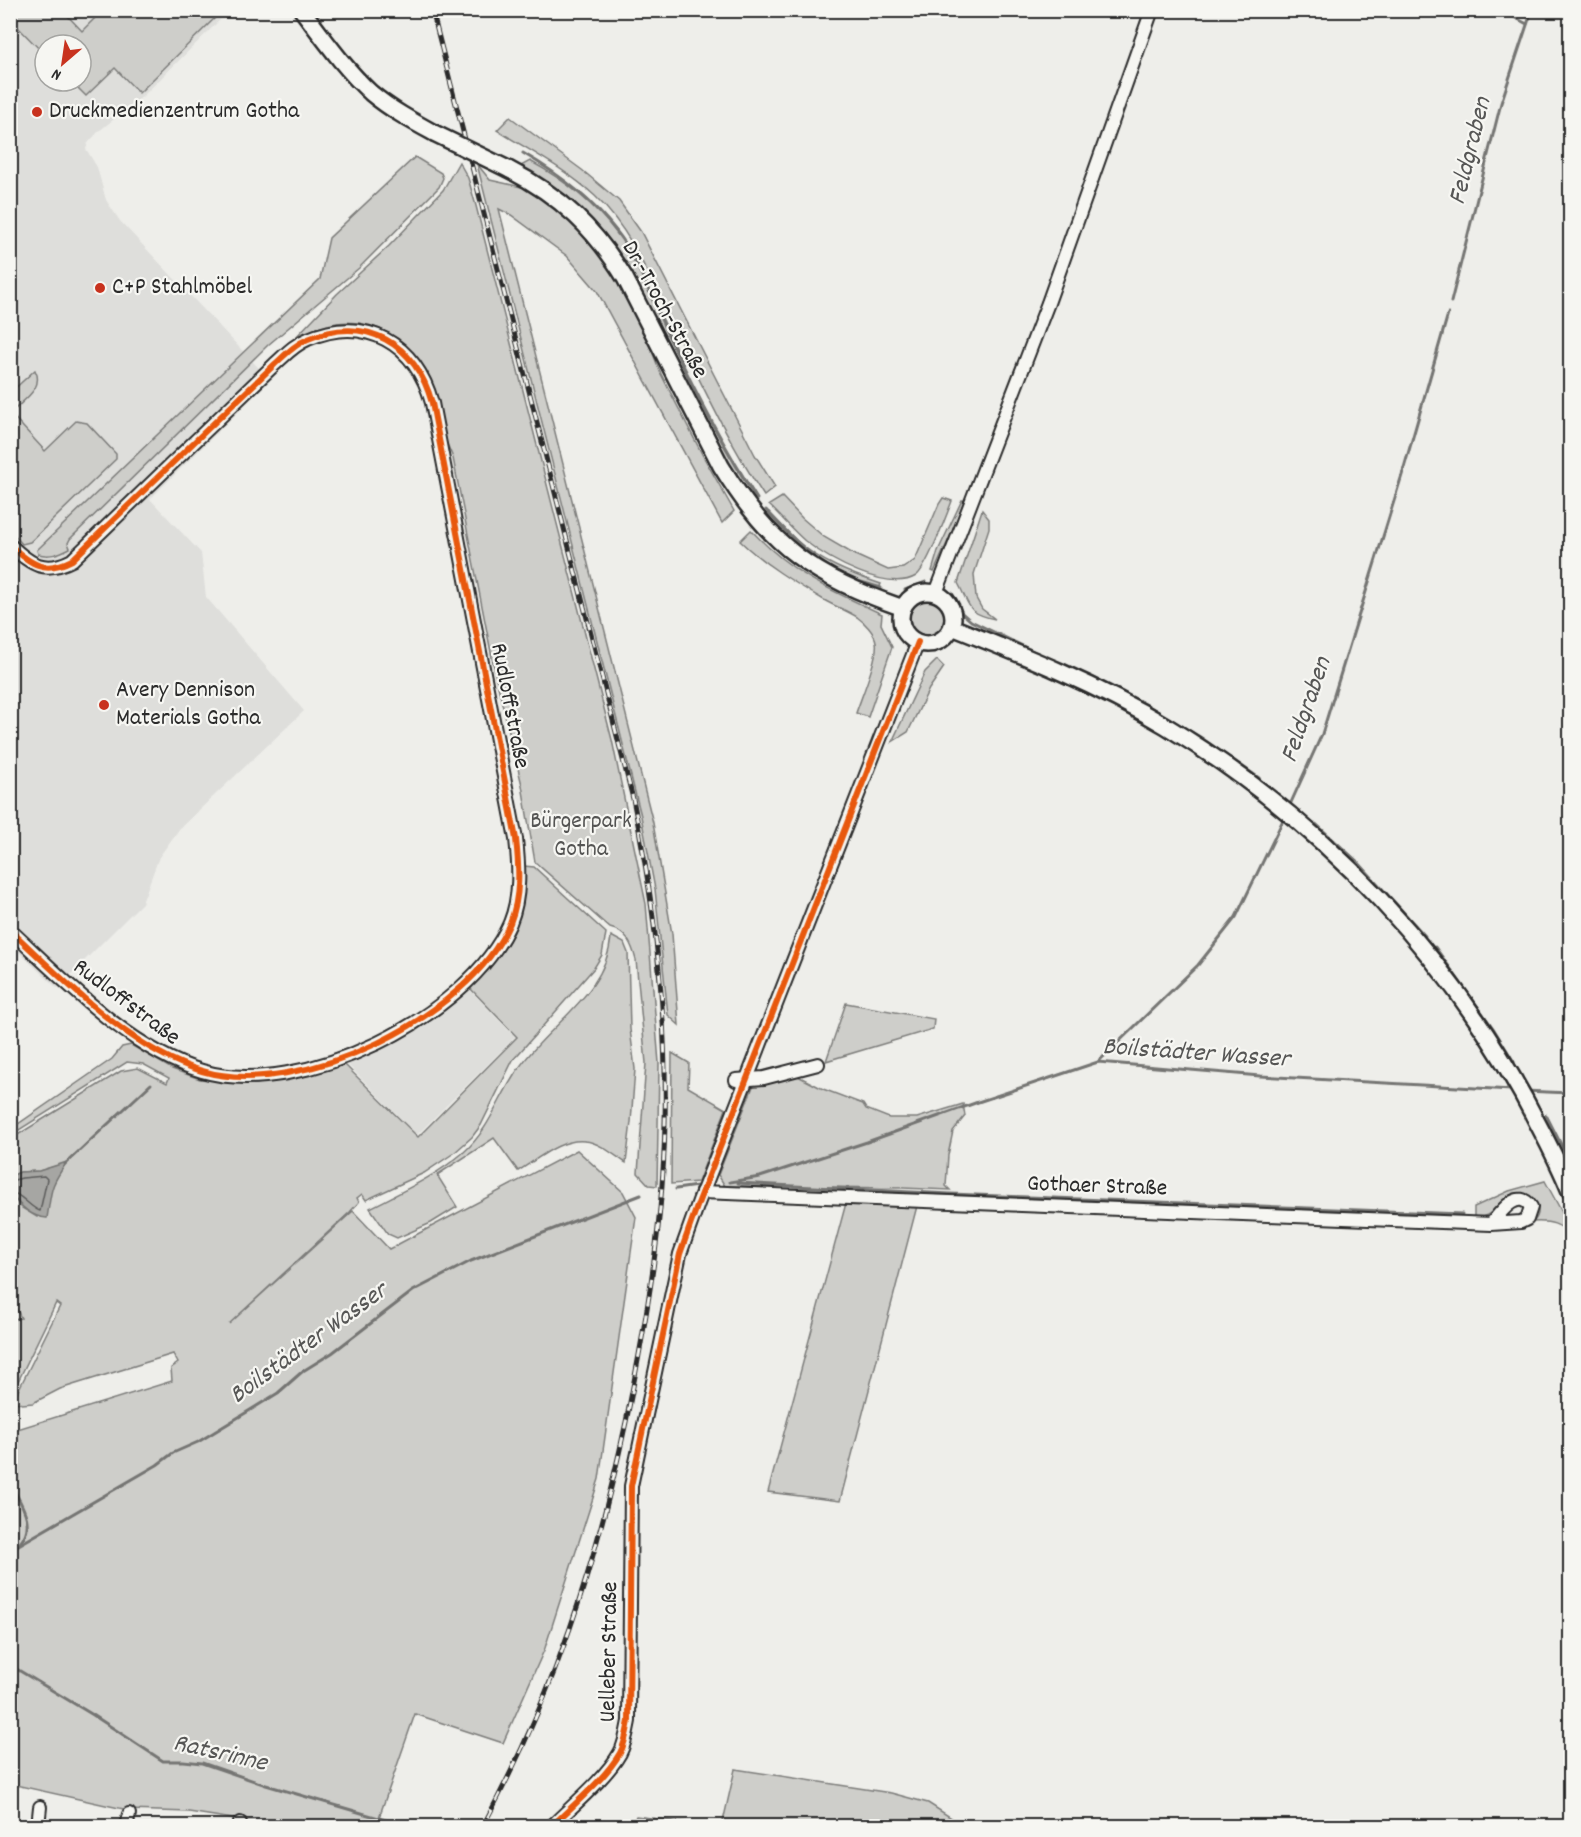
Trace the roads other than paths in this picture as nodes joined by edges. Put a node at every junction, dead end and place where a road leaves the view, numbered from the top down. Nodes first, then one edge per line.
1 (302, 10) edge
2 (1152, 10) edge
3 (10, 545) edge
4 (936, 593) junction
5 (903, 608) junction
6 (952, 627) junction
7 (918, 642) junction
8 (10, 930) edge
9 (818, 1064) dead end
10 (741, 1080) junction
11 (1570, 1191) edge
12 (702, 1192) junction
13 (1491, 1224) dead end
14 (40, 1807) dead end
15 (129, 1814) dead end
16 (38, 1827) edge
17 (126, 1827) edge
18 (552, 1827) edge

1 - 5 main road, Dr.-Troch-Straße, bridge
2 - 4 street
3 - 8 street, Rudloffstraße
4 - 5 main road
4 - 6 main road
5 - 7 main road
6 - 7 main road
6 - 11 main road
7 - 10 street, Uelleber Straße
9 - 10 street
10 - 12 street, Uelleber Straße
12 - 13 street, Gothaer Straße
12 - 18 street, Uelleber Straße
14 - 16 street
15 - 17 street

